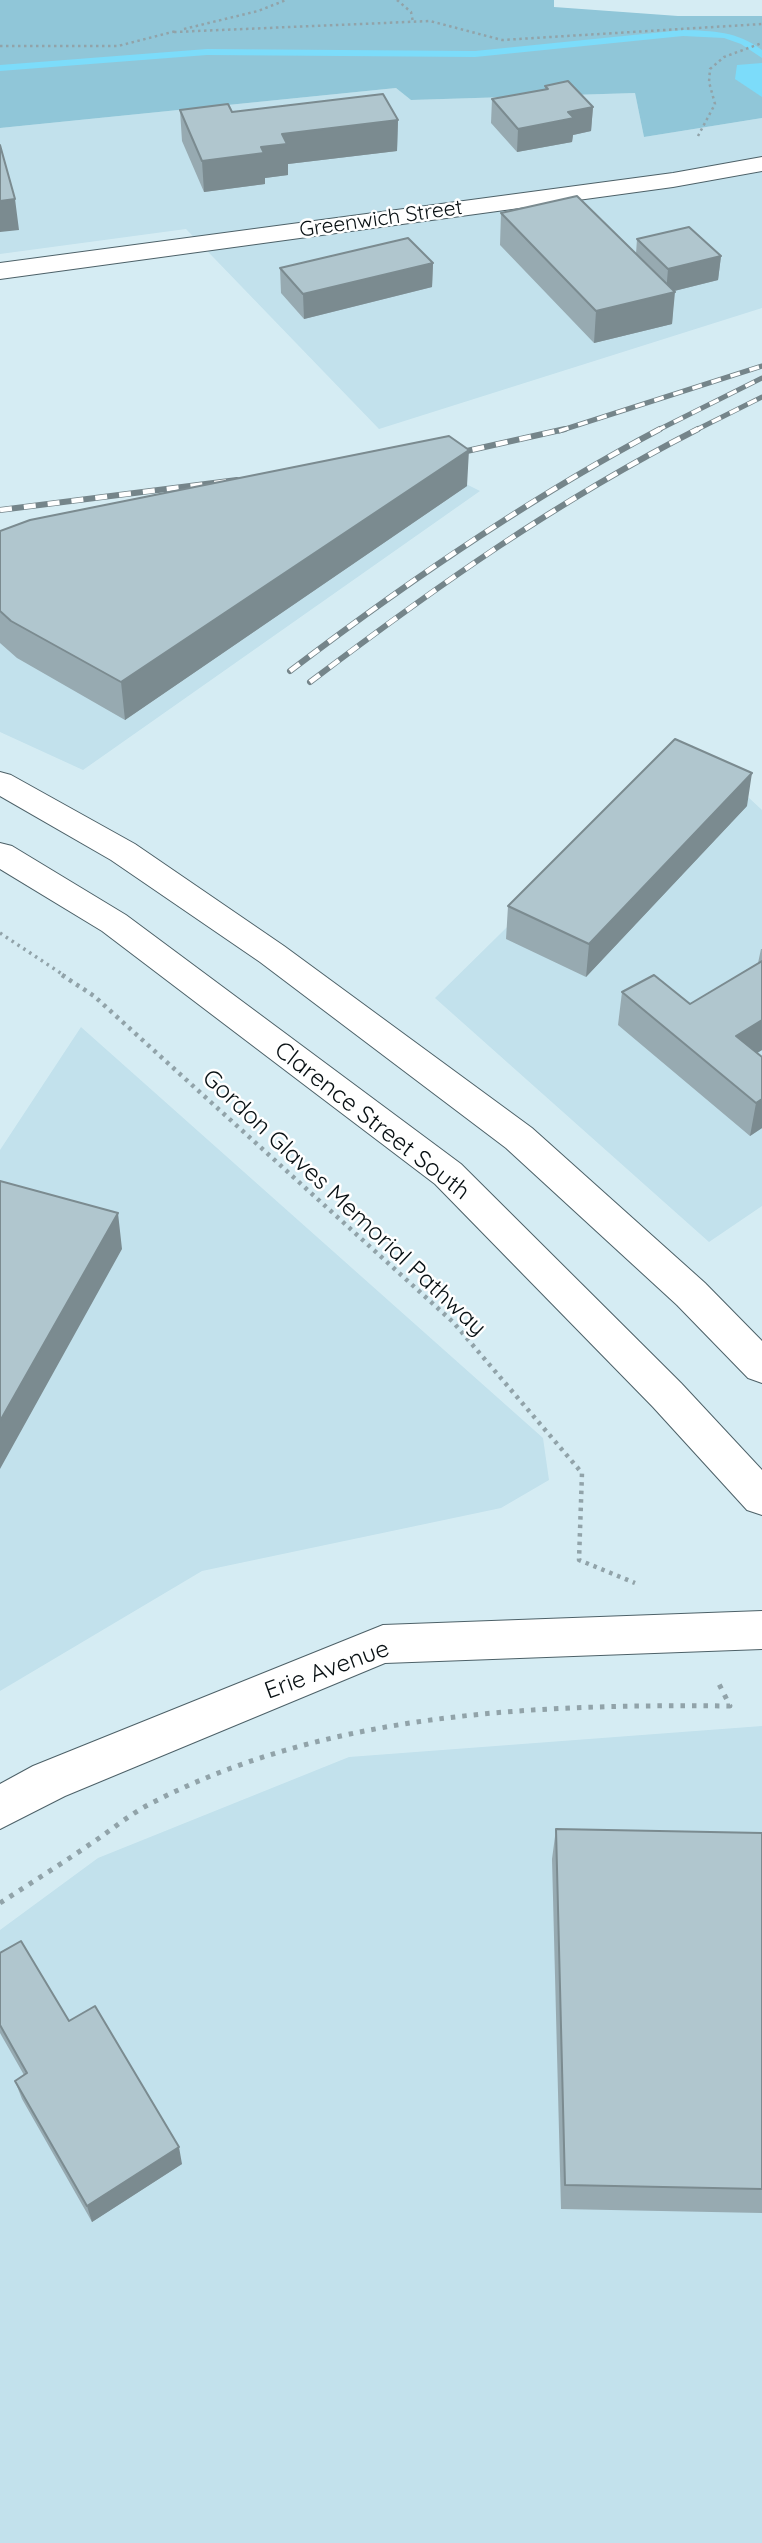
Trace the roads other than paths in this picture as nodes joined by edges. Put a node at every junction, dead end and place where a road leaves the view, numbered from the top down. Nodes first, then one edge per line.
1 (762, 164) edge
2 (0, 271) edge
3 (0, 782) edge
4 (0, 854) edge
5 (762, 1367) edge
6 (762, 1498) edge
7 (762, 1630) edge
8 (0, 1808) edge

1 - 2 main road, Greenwich Street
3 - 5 main road
4 - 6 main road, Clarence Street South
7 - 8 main road, Erie Avenue

